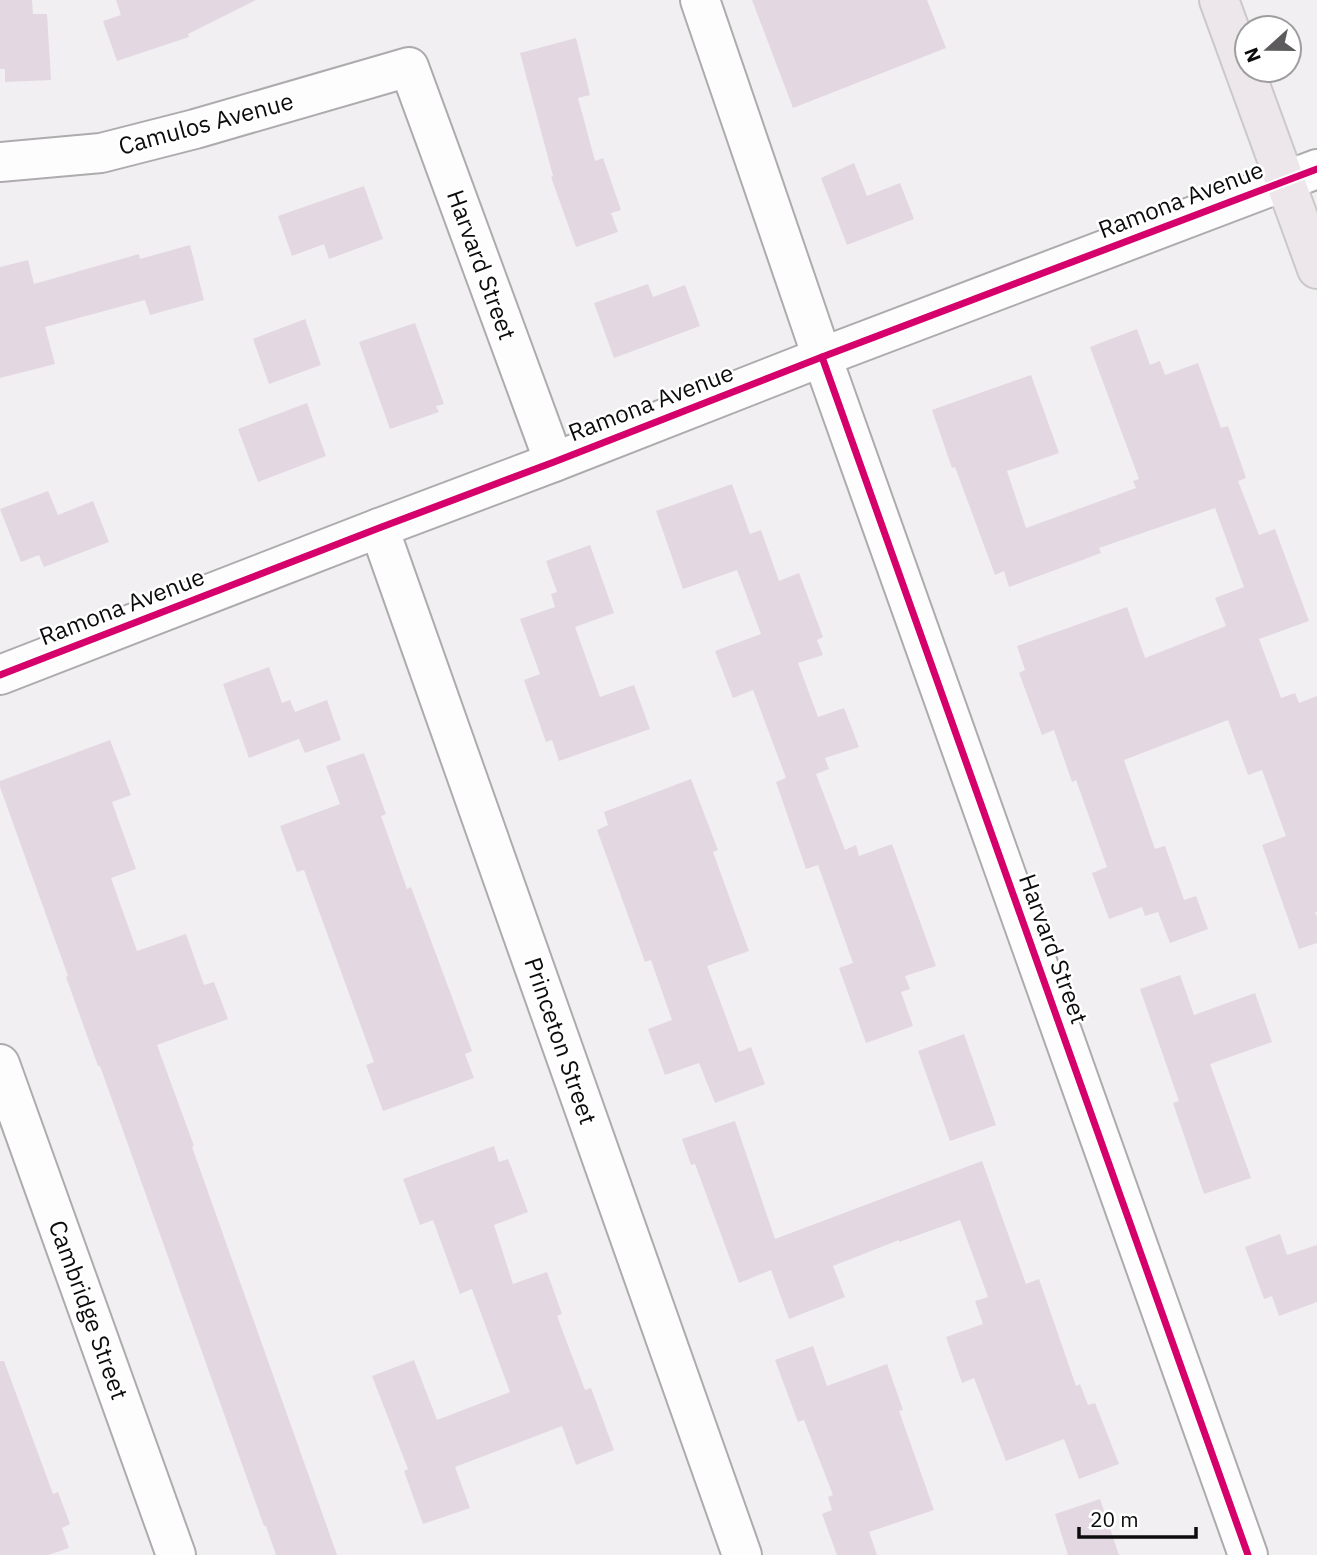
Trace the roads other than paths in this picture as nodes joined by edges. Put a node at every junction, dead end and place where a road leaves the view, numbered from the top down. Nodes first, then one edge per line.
1 (700, 0) edge
2 (1219, 0) edge
3 (409, 67) joint
4 (0, 162) edge
5 (1301, 175) edge
6 (1317, 269) edge
7 (821, 357) junction
8 (554, 462) junction
9 (379, 528) junction
10 (0, 675) edge
11 (0, 1064) edge
12 (176, 1555) edge
13 (742, 1555) edge
14 (1248, 1555) edge

1 - 7 street, Harvard Street
2 - 5 main road
3 - 4 street, Camulos Avenue
3 - 8 street, Harvard Street
5 - 6 main road
5 - 7 street, Ramona Avenue
7 - 8 street, Ramona Avenue
7 - 14 street, Harvard Street
8 - 9 street, Ramona Avenue
9 - 10 street, Ramona Avenue
9 - 13 street, Princeton Street
11 - 12 street, Cambridge Street

